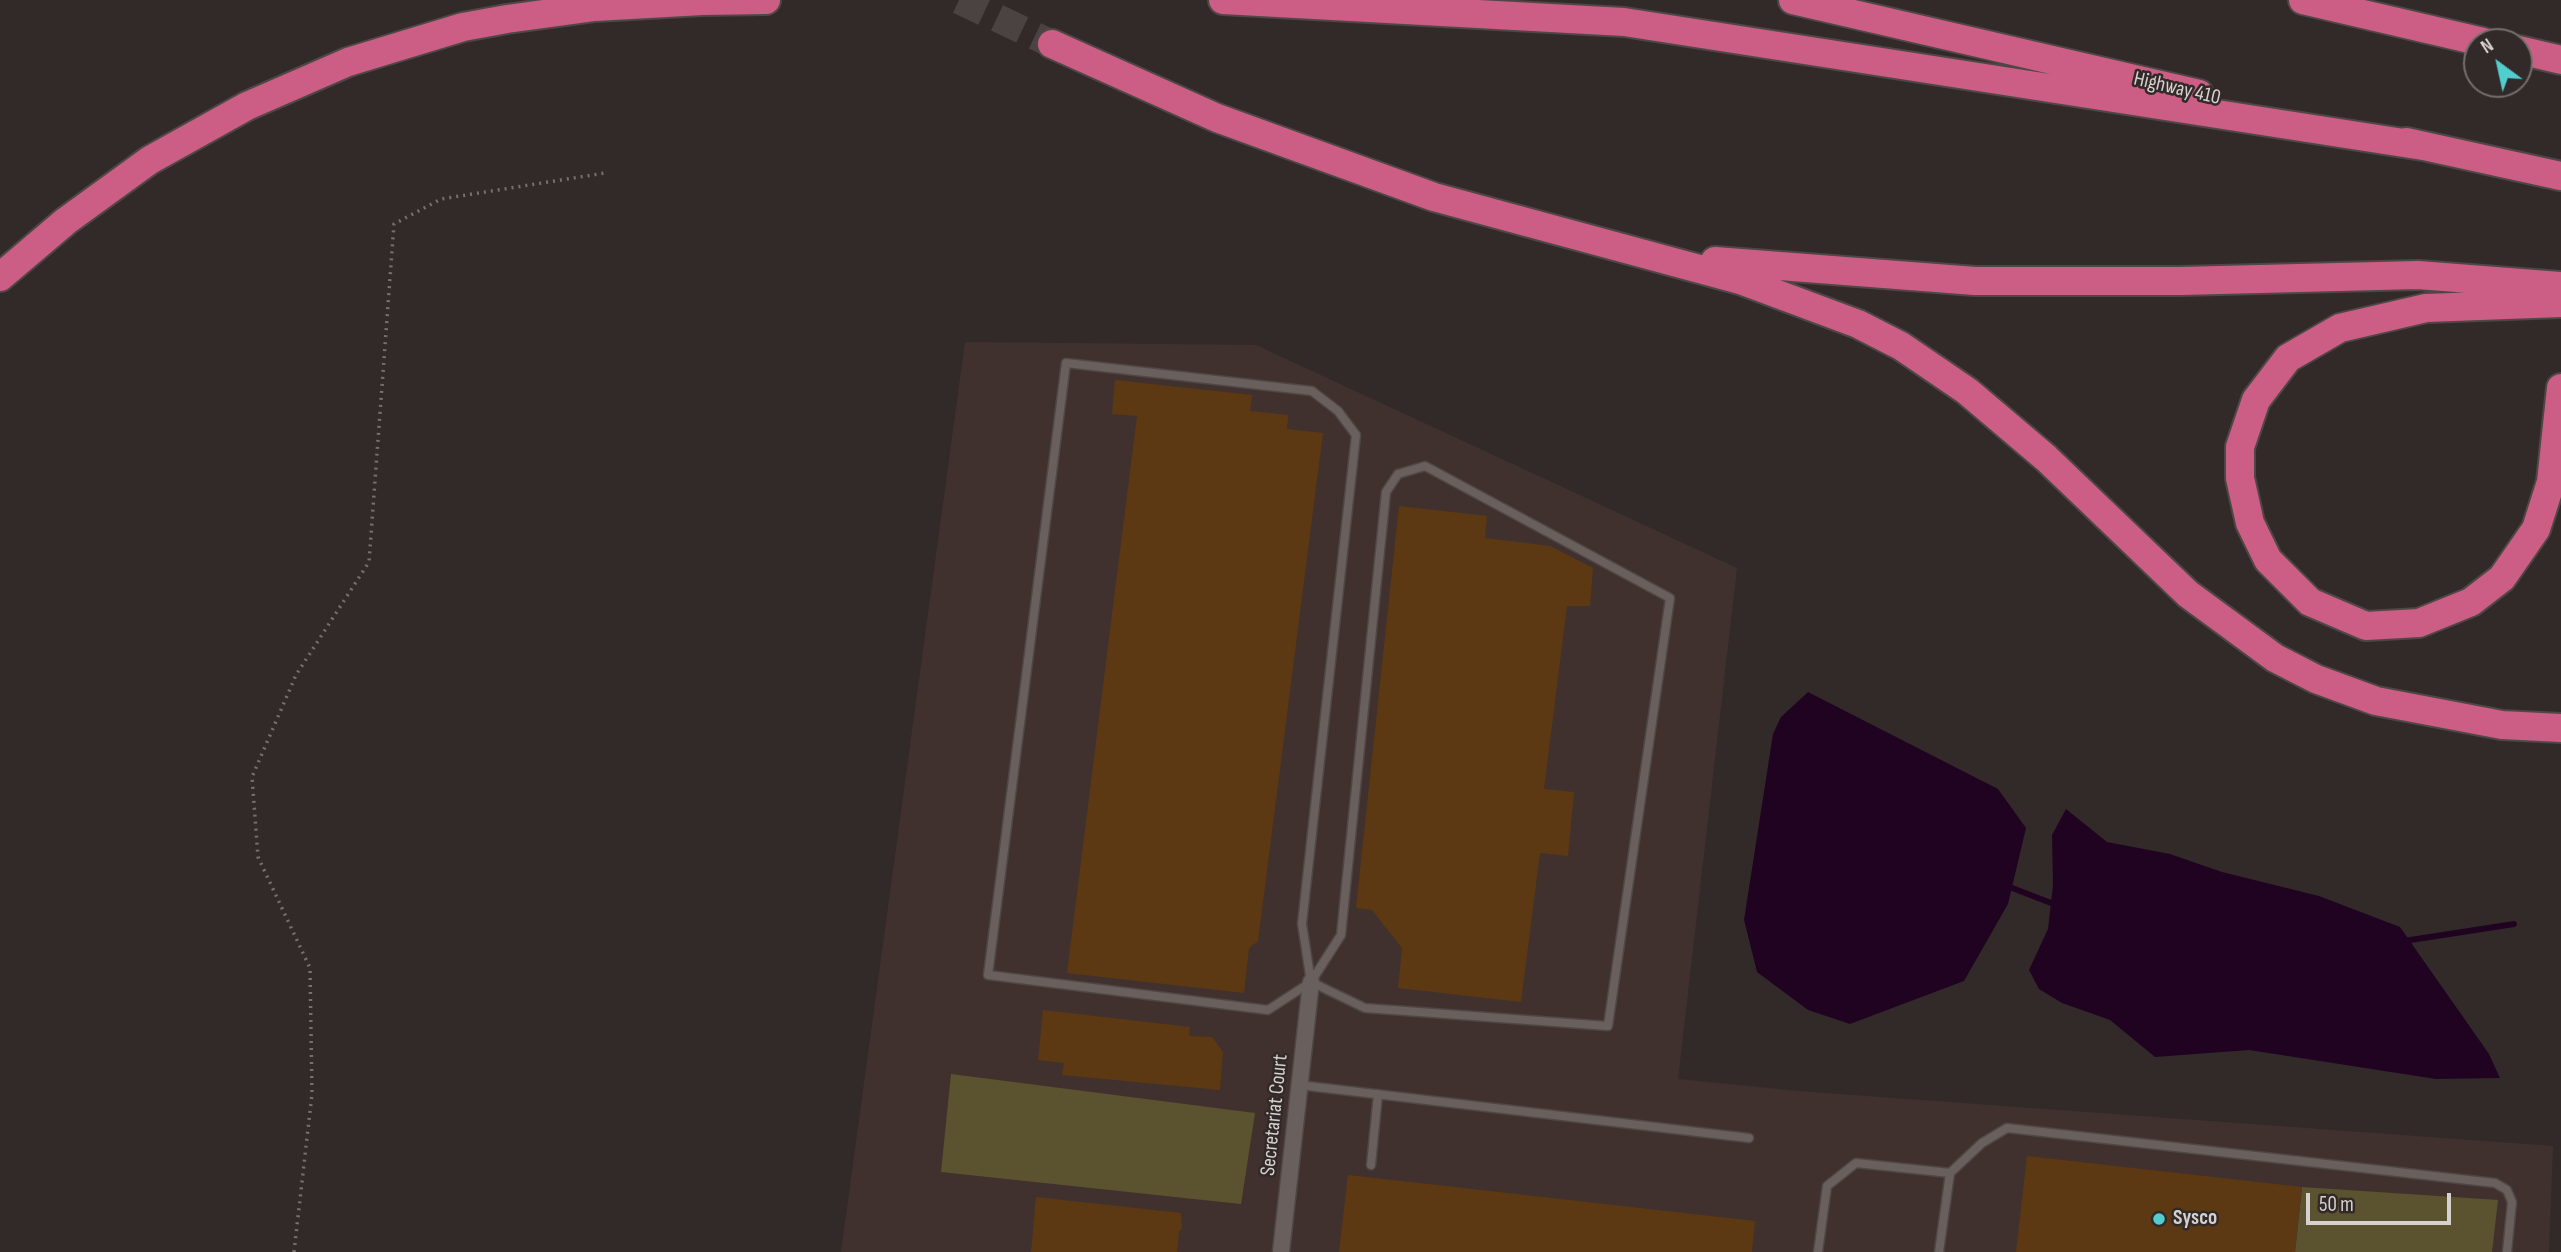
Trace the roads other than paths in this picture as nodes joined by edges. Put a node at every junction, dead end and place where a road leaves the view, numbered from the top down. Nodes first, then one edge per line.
1 (766, 0) edge
2 (1223, 0) edge
3 (1793, 0) edge
4 (2303, 0) edge
5 (2463, 37) edge
6 (1052, 44) tunnel mouth
7 (2533, 53) edge
8 (2561, 60) edge
9 (2423, 146) junction
10 (2561, 176) edge
11 (1660, 257) junction
12 (0, 277) edge
13 (2561, 286) edge
14 (2561, 303) edge
15 (2561, 388) edge
16 (2561, 727) edge
17 (1311, 982) junction
18 (1299, 1085) junction
19 (1378, 1094) junction
20 (1749, 1138) dead end
21 (1371, 1165) dead end
22 (1951, 1173) junction
23 (1281, 1252) edge
24 (1818, 1252) edge
25 (1939, 1252) edge
26 (2507, 1252) edge

1 - 12 highway
2 - 9 highway
3 - 9 highway, Highway 410
4 - 5 highway
6 - 11 highway
7 - 8 highway
9 - 10 highway, Highway 410
11 - 13 highway
11 - 16 highway
14 - 15 highway
17 - 17 lane
17 - 17 lane
17 - 18 street, Secretariat Court
18 - 19 lane
18 - 23 street, Secretariat Court
19 - 20 lane
19 - 21 lane
22 - 24 lane
22 - 25 lane
22 - 26 lane

